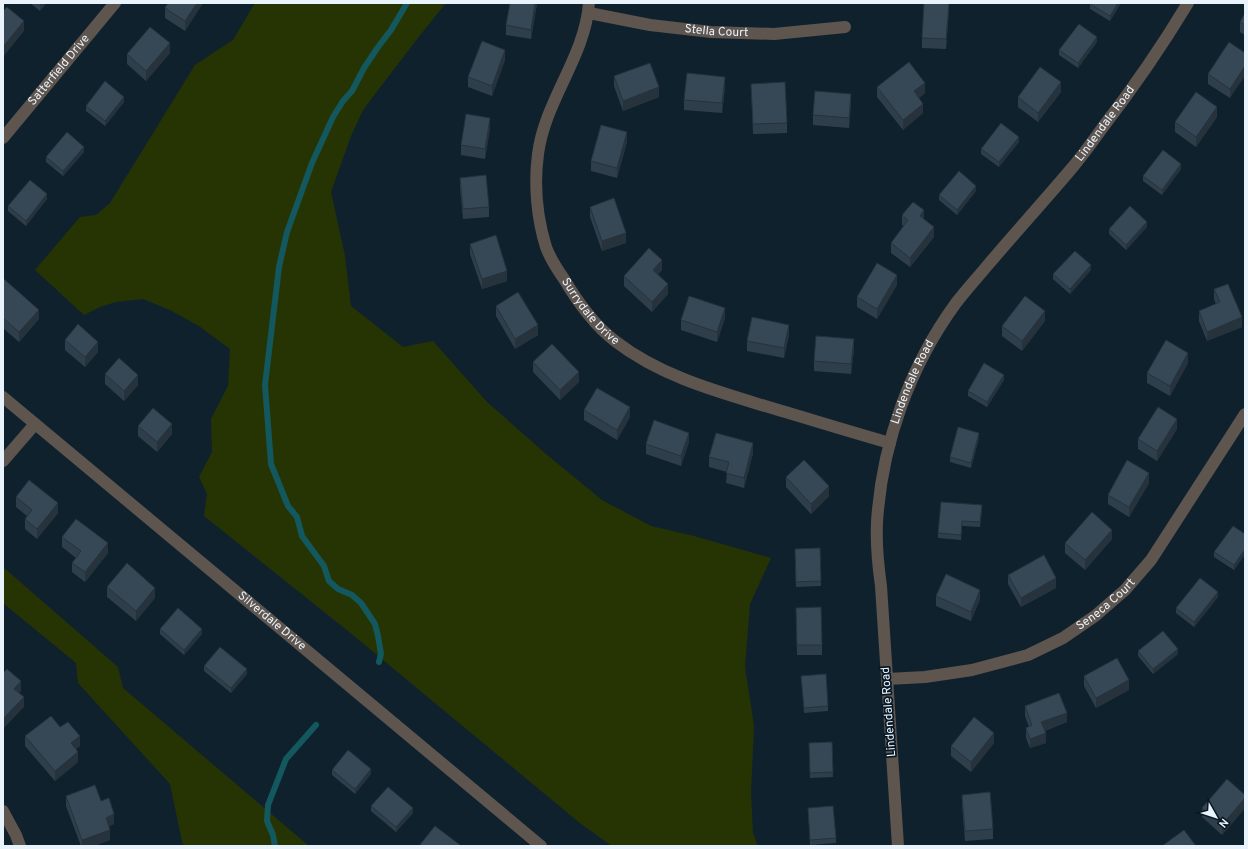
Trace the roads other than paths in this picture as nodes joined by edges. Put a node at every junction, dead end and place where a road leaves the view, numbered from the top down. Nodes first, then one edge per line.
1 (115, 3) edge
2 (1188, 3) edge
3 (589, 8) edge
4 (845, 27) dead end
5 (3, 138) edge
6 (3, 397) edge
7 (1245, 414) edge
8 (35, 424) junction
9 (890, 443) junction
10 (3, 461) edge
11 (887, 679) junction
12 (3, 811) edge
13 (20, 846) edge
14 (542, 846) edge
15 (898, 846) edge

1 - 5 street, Satterfield Drive
2 - 9 street, Lindendale Road
3 - 4 street, Stella Court
3 - 9 street, Surrydale Drive
6 - 8 street, Silverdale Drive
7 - 11 street, Seneca Court
8 - 10 street
8 - 14 street, Silverdale Drive
9 - 11 street, Lindendale Road
11 - 15 street, Lindendale Road
12 - 13 street

